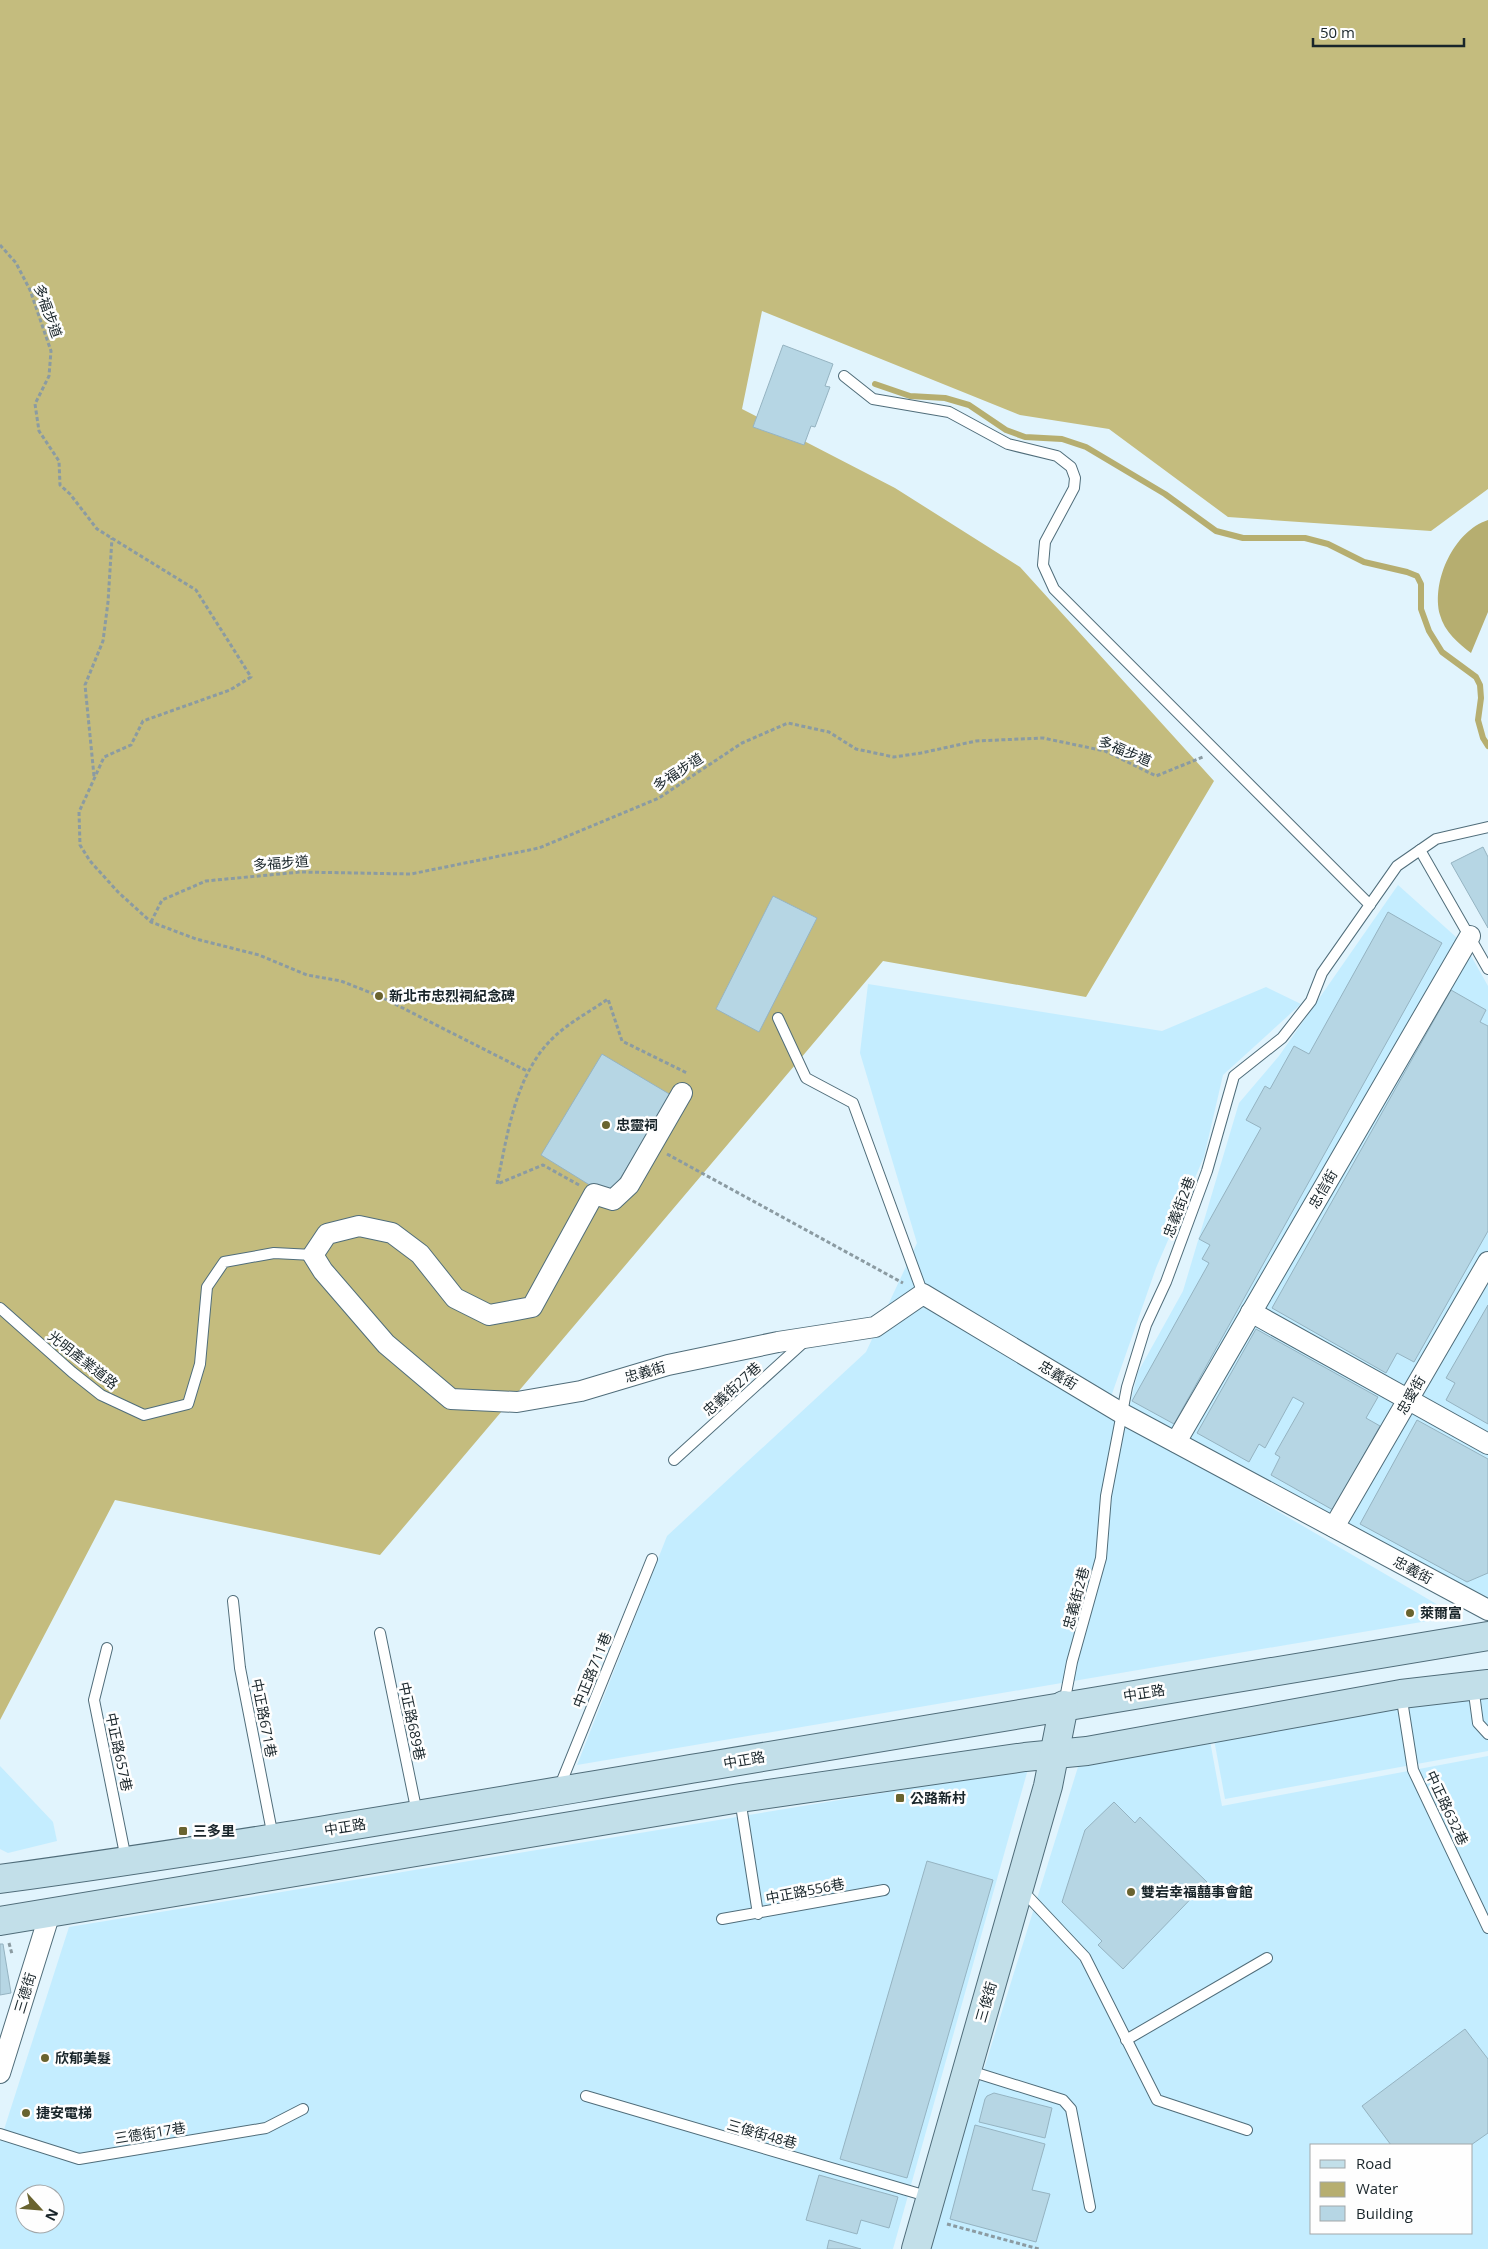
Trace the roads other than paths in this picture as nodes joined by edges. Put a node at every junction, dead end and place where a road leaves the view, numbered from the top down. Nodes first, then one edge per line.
1 (844, 376) dead end
2 (1488, 827) edge
3 (1420, 850) junction
4 (1370, 905) junction
5 (1470, 936) junction
6 (1488, 969) edge
7 (778, 1018) dead end
8 (682, 1093) road end
9 (313, 1255) junction
10 (1488, 1262) edge
11 (923, 1294) junction
12 (0, 1308) edge
13 (1251, 1312) junction
14 (809, 1337) junction
15 (1408, 1400) junction
16 (1123, 1414) junction
17 (1176, 1442) junction
18 (1488, 1444) edge
19 (674, 1460) dead end
20 (1334, 1527) junction
21 (652, 1559) dead end
22 (233, 1601) dead end
23 (1488, 1610) edge
24 (380, 1633) dead end
25 (1488, 1636) edge
26 (107, 1648) dead end
27 (1480, 1685) edge
28 (1401, 1694) junction
29 (1064, 1706) junction
30 (1488, 1734) edge
31 (1055, 1754) junction
32 (558, 1791) junction
33 (740, 1798) junction
34 (417, 1815) junction
35 (273, 1838) junction
36 (127, 1862) junction
37 (1, 1879) edge
38 (1019, 1887) junction
39 (884, 1890) dead end
40 (50, 1913) junction
41 (758, 1914) junction
42 (722, 1919) dead end
43 (0, 1921) edge
44 (1488, 1928) edge
45 (1266, 1958) dead end
46 (1126, 2040) junction
47 (966, 2070) junction
48 (0, 2073) edge
49 (586, 2096) dead end
50 (303, 2109) dead end
51 (1247, 2130) dead end
52 (0, 2134) edge
53 (927, 2207) junction
54 (1090, 2207) dead end
55 (916, 2249) edge

1 - 4 lane
2 - 3 lane, 忠義街2巷
3 - 4 lane, 忠義街2巷
3 - 5 lane
4 - 16 lane, 忠義街2巷
5 - 6 lane
5 - 13 street, 忠信街
7 - 11 lane
8 - 9 street
9 - 12 lane, 光明產業道路
9 - 14 street, 忠義街
10 - 15 street, 忠愛街
11 - 14 street, 忠義街
11 - 16 street, 忠義街
13 - 15 street
13 - 17 street, 忠信街
14 - 19 lane, 忠義街27巷
15 - 18 street
15 - 20 street, 忠愛街
16 - 17 street, 忠義街
16 - 29 lane, 忠義街2巷
17 - 20 street, 忠義街
20 - 23 street, 忠義街
21 - 32 lane, 中正路711巷
22 - 35 lane, 中正路671巷
24 - 34 lane, 中正路689巷
25 - 29 main road, 中正路
26 - 36 lane, 中正路657巷
27 - 28 main road
27 - 30 lane
28 - 31 main road
28 - 44 lane, 中正路632巷
29 - 31 main road, 三俊街
29 - 32 main road, 中正路
31 - 33 main road
31 - 38 main road, 三俊街
32 - 34 main road, 中正路
33 - 40 main road
33 - 41 lane, 中正路556巷
34 - 35 main road, 中正路
35 - 36 main road, 中正路
36 - 37 main road, 中正路
37 - 40 main road
38 - 46 lane
38 - 47 main road, 三俊街
39 - 41 lane, 中正路556巷
40 - 43 main road
40 - 48 street, 三德街
41 - 42 lane
45 - 46 lane
46 - 51 lane
47 - 53 main road, 三俊街
47 - 54 lane
49 - 53 lane, 三俊街48巷
50 - 52 lane, 三德街17巷
53 - 55 main road, 三俊街

